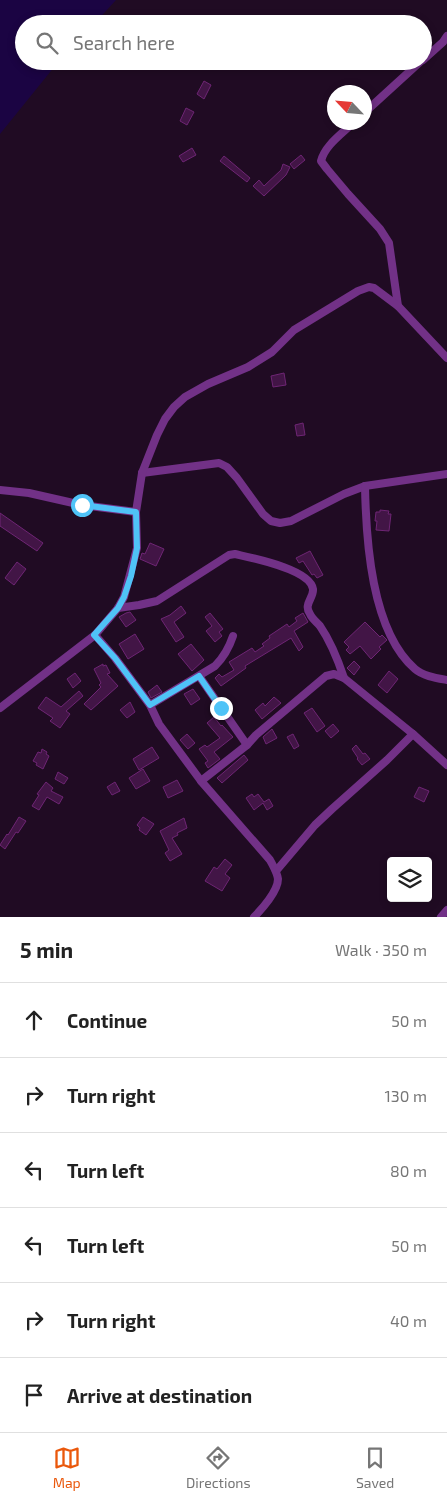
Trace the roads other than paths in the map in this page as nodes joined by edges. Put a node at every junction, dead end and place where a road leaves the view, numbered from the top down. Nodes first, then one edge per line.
1 (447, 36) edge
2 (432, 51) edge
3 (411, 70) edge
4 (372, 106) edge
5 (345, 130) edge
6 (398, 306) junction
7 (447, 358) edge
8 (142, 473) junction
9 (447, 474) edge
10 (365, 486) junction
11 (0, 490) edge
12 (136, 512) junction
13 (118, 608) junction
14 (94, 635) junction
15 (233, 636) dead end
16 (199, 676) junction
17 (344, 678) junction
18 (447, 680) edge
19 (150, 705) junction
20 (0, 708) edge
21 (412, 734) junction
22 (246, 744) junction
23 (447, 765) edge
24 (201, 781) junction
25 (276, 871) junction
26 (447, 910) edge
27 (254, 917) edge
28 (441, 917) edge

1 - 2 street
3 - 4 street
5 - 6 street
6 - 7 street
6 - 8 street
8 - 10 street
8 - 12 street
9 - 10 street
10 - 18 street
11 - 12 street
12 - 13 street
13 - 14 street
13 - 17 street
14 - 19 street
14 - 20 street
15 - 16 street
16 - 19 street
16 - 22 street
17 - 21 street
17 - 22 street
19 - 24 street
21 - 23 street
21 - 25 street
22 - 24 street
24 - 25 street
25 - 27 street
26 - 28 street

